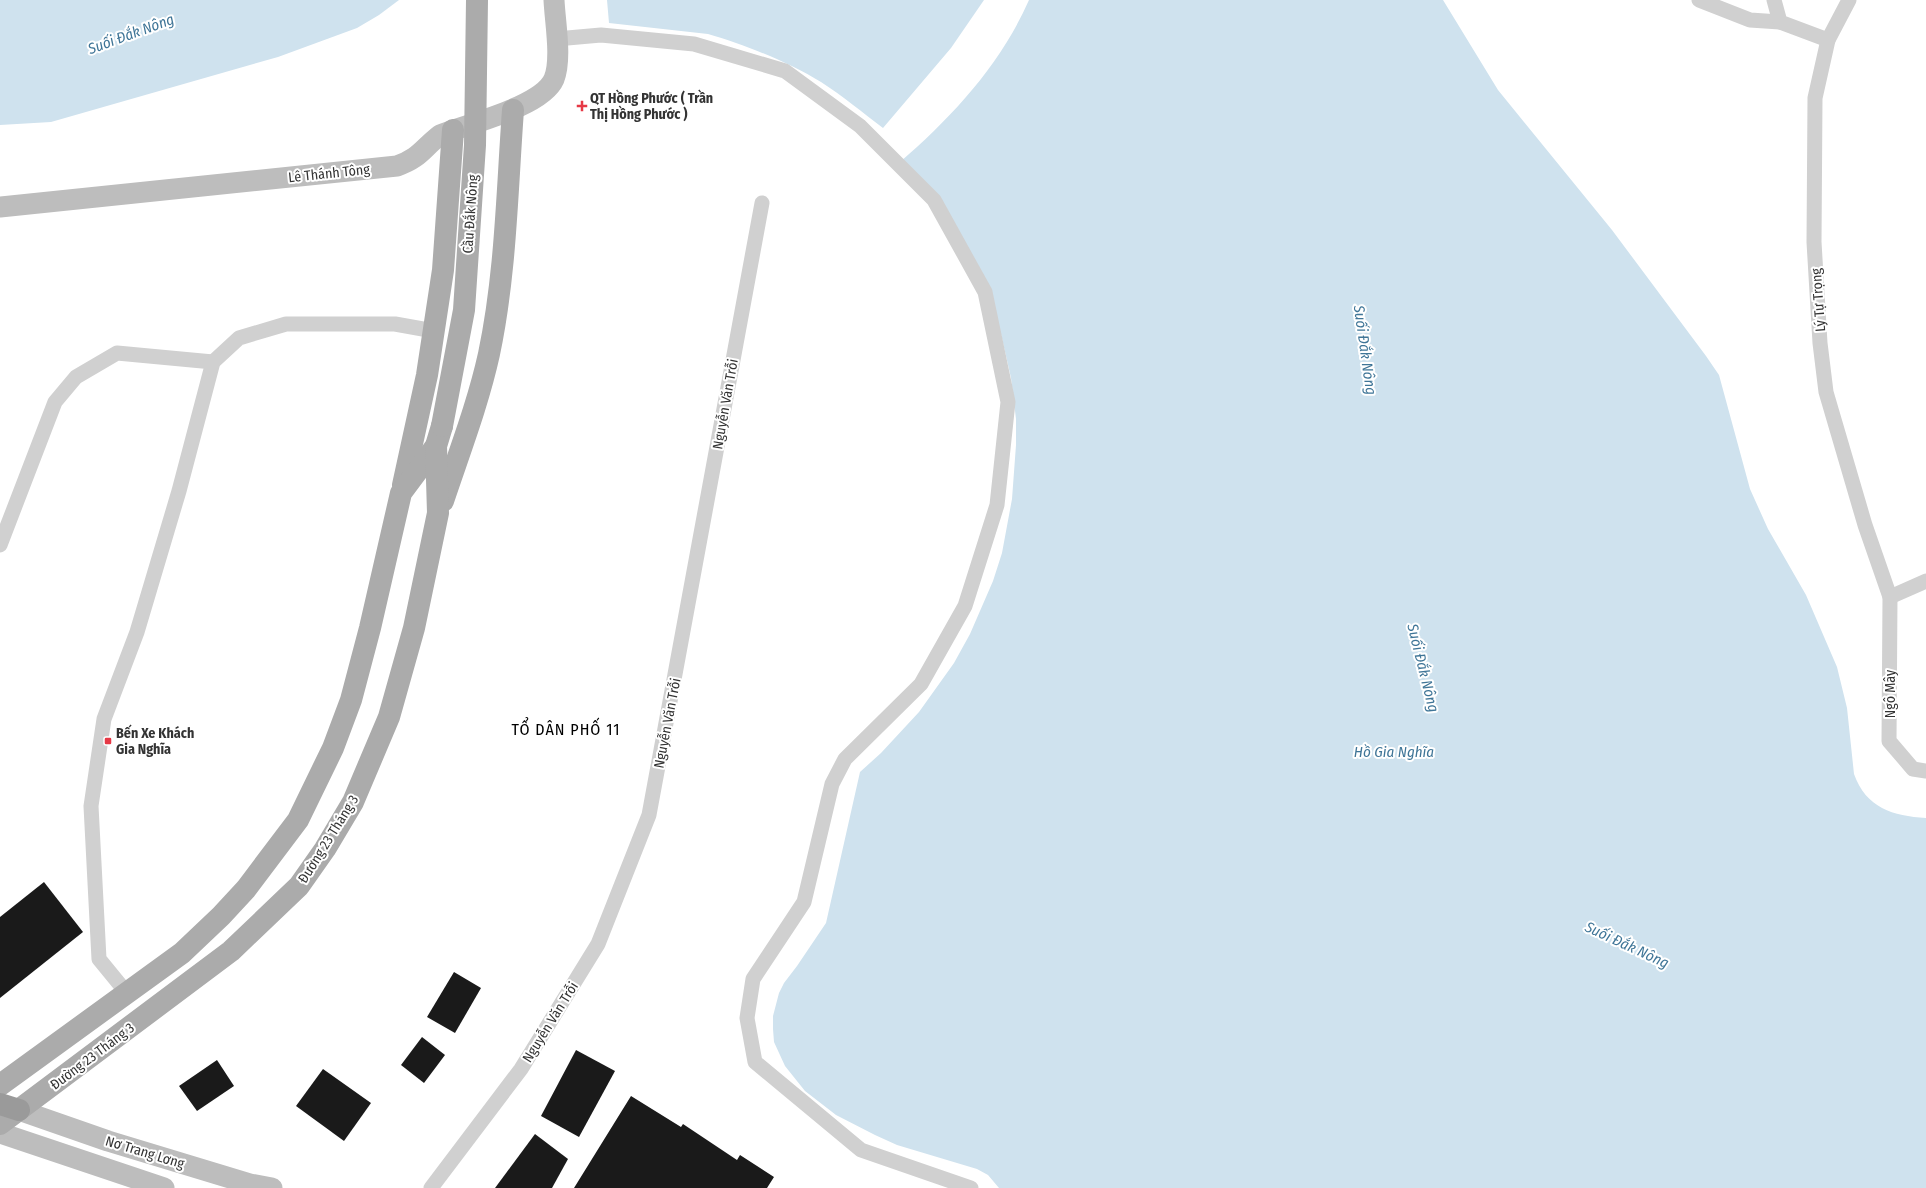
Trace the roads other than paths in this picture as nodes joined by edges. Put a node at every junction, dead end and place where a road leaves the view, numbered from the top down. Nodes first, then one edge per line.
1 (477, 0) edge
2 (554, 0) edge
3 (1699, 0) edge
4 (1774, 0) edge
5 (1850, 0) edge
6 (1780, 22) junction
7 (556, 39) junction
8 (1828, 40) junction
9 (513, 110) junction
10 (453, 130) junction
11 (762, 203) dead end
12 (0, 206) edge
13 (434, 331) junction
14 (213, 362) junction
15 (439, 436) junction
16 (401, 493) junction
17 (438, 514) junction
18 (0, 545) edge
19 (1926, 581) edge
20 (1890, 597) junction
21 (1926, 771) edge
22 (126, 992) junction
23 (0, 1085) edge
24 (9, 1107) edge
25 (0, 1124) edge
26 (0, 1133) edge
27 (164, 1188) edge
28 (272, 1188) edge
29 (431, 1188) edge
30 (970, 1188) edge

1 - 15 main road, Cầu Đắk Nông, bridge
2 - 7 street, Lê Thánh Tông
3 - 6 street
4 - 6 street
5 - 8 street, Lý Tự Trọng
6 - 8 street
7 - 9 street, Lê Thánh Tông
7 - 30 street
8 - 20 street, Lý Tự Trọng
9 - 10 street, Lê Thánh Tông
9 - 17 main road
10 - 12 street, Lê Thánh Tông
10 - 13 main road
11 - 29 street, Nguyễn Văn Trỗi
13 - 14 street
13 - 16 main road
14 - 18 street
14 - 22 street
15 - 16 main road
15 - 17 main road, Đường 23 Tháng 3
16 - 22 main road
17 - 24 main road, Đường 23 Tháng 3
19 - 20 street
20 - 21 street, Ngô Mây
22 - 23 main road
24 - 25 main road, Đường 23 Tháng 3
24 - 28 street, Nơ Trang Lơng
26 - 27 street, Nơ Trang Lơng

